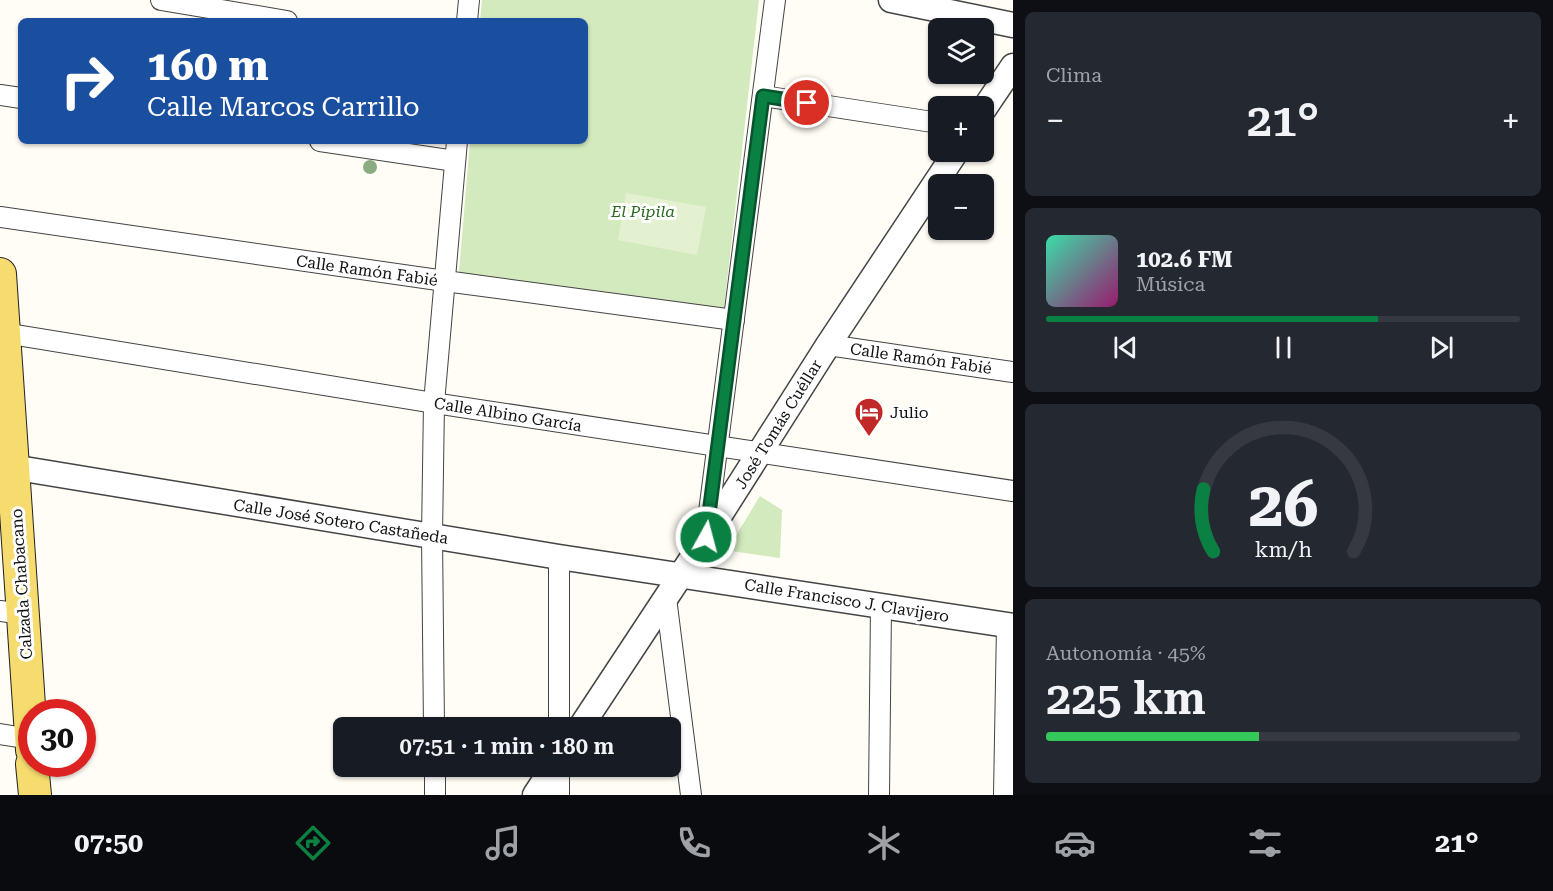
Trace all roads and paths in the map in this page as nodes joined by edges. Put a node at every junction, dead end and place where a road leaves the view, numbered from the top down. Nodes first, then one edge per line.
1 (161, 0) edge
2 (469, 0) edge
3 (775, 0) edge
4 (891, 0) edge
5 (269, 18) edge
6 (467, 18) edge
7 (1013, 26) edge
8 (1013, 66) edge
9 (0, 95) edge
10 (763, 96) junction
11 (993, 96) edge
12 (18, 98) edge
13 (928, 121) edge
14 (361, 144) edge
15 (456, 151) edge
16 (949, 162) edge
17 (0, 217) edge
18 (0, 274) edge
19 (445, 281) junction
20 (734, 320) junction
21 (4, 333) junction
22 (828, 345) junction
23 (1013, 372) edge
24 (434, 403) junction
25 (718, 446) junction
26 (760, 452) junction
27 (6, 466) edge
28 (1013, 490) edge
29 (432, 536) junction
30 (706, 537) junction
31 (559, 557) junction
32 (681, 575) junction
33 (666, 598) junction
34 (881, 606) junction
35 (11, 612) edge
36 (1010, 625) edge
37 (25, 699) edge
38 (434, 717) edge
39 (559, 717) edge
40 (587, 717) edge
41 (0, 734) edge
42 (18, 737) edge
43 (33, 777) edge
44 (435, 777) edge
45 (547, 777) edge
46 (559, 777) edge
47 (34, 795) edge
48 (435, 795) edge
49 (535, 795) edge
50 (559, 795) edge
51 (691, 795) edge
52 (879, 795) edge
53 (1004, 795) edge

1 - 5 street
2 - 6 street
3 - 10 street
4 - 7 street
8 - 11 street
9 - 12 street
10 - 13 street
10 - 20 street
14 - 15 street
15 - 19 street
16 - 22 street, José Tomás Cuéllar
17 - 19 street, Calle Ramón Fabié
18 - 21 main road, Calzada Chabacano
19 - 20 street, Calle Ramón Fabié
19 - 24 street
20 - 25 street
21 - 24 street, Calle Albino García
21 - 27 main road, Calzada Chabacano
22 - 23 street, Calle Ramón Fabié
22 - 26 street, José Tomás Cuéllar
24 - 25 street, Calle Albino García
24 - 29 street
25 - 26 street, Calle Albino García
25 - 30 street
26 - 28 street, Calle Albino García
26 - 30 street, José Tomás Cuéllar
27 - 29 street, Calle José Sotero Castañeda
27 - 35 main road, Calzada Chabacano
29 - 31 street, Calle José Sotero Castañeda
29 - 38 street
30 - 32 street, José Tomás Cuéllar
31 - 32 street, Calle José Sotero Castañeda
31 - 39 street
32 - 33 street, José Tomás Cuéllar
32 - 34 street, Calle Francisco J. Clavijero
33 - 40 street, José Tomás Cuéllar
33 - 51 street
34 - 36 street, Calle Francisco J. Clavijero
34 - 52 street
35 - 37 main road, Calzada Chabacano
36 - 53 street
41 - 42 street
43 - 47 main road
44 - 48 street
45 - 49 street
46 - 50 street

